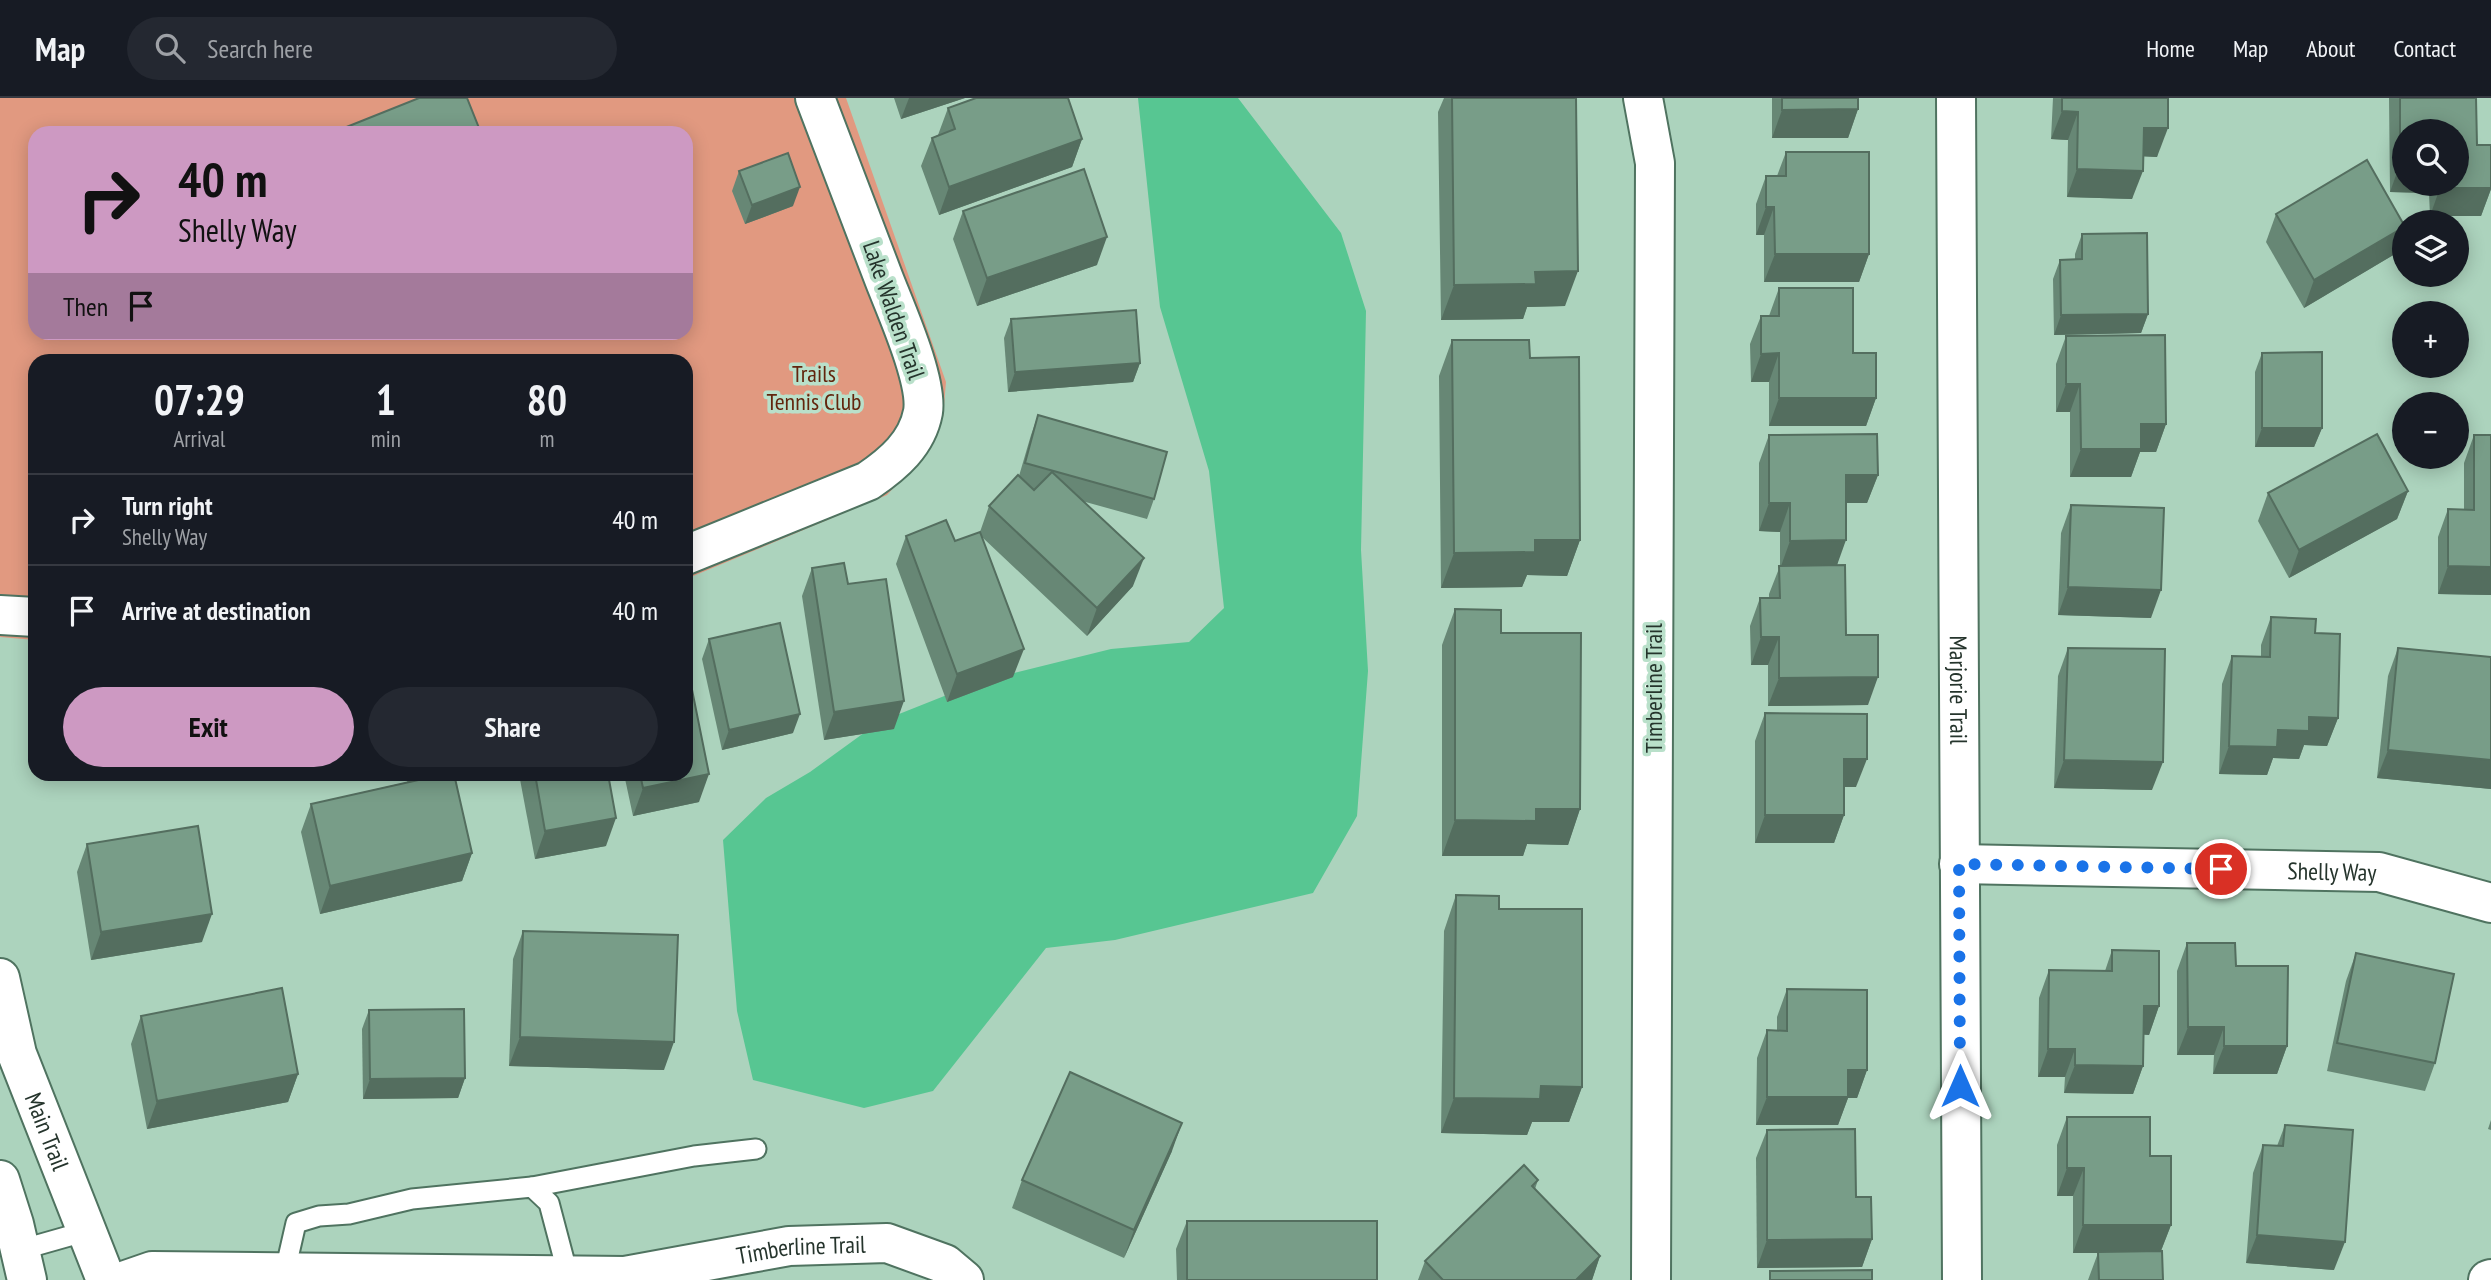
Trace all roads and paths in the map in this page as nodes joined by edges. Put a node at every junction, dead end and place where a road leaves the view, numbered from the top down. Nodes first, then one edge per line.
1 (815, 98) edge
2 (1643, 98) edge
3 (1956, 98) edge
4 (693, 552) edge
5 (0, 615) edge
6 (28, 617) edge
7 (1959, 864) junction
8 (2491, 903) edge
9 (0, 978) edge
10 (756, 1149) dead end
11 (0, 1180) edge
12 (532, 1187) junction
13 (87, 1231) junction
14 (23, 1265) edge
15 (285, 1271) junction
16 (568, 1275) junction
17 (106, 1280) edge
18 (126, 1280) edge
19 (964, 1280) edge
20 (1651, 1280) edge
21 (1962, 1280) edge

1 - 4 street, Lake Walden Trail
2 - 20 street, Timberline Trail
3 - 7 street, Marjorie Trail
5 - 6 street
7 - 8 street, Shelly Way
7 - 21 street, Marjorie Trail
9 - 13 street, Main Trail
10 - 12 lane
11 - 14 street
12 - 15 lane
12 - 16 lane
13 - 14 lane
13 - 17 street, Main Trail
15 - 16 street, Timberline Trail
15 - 18 street, Timberline Trail
16 - 19 street, Timberline Trail

